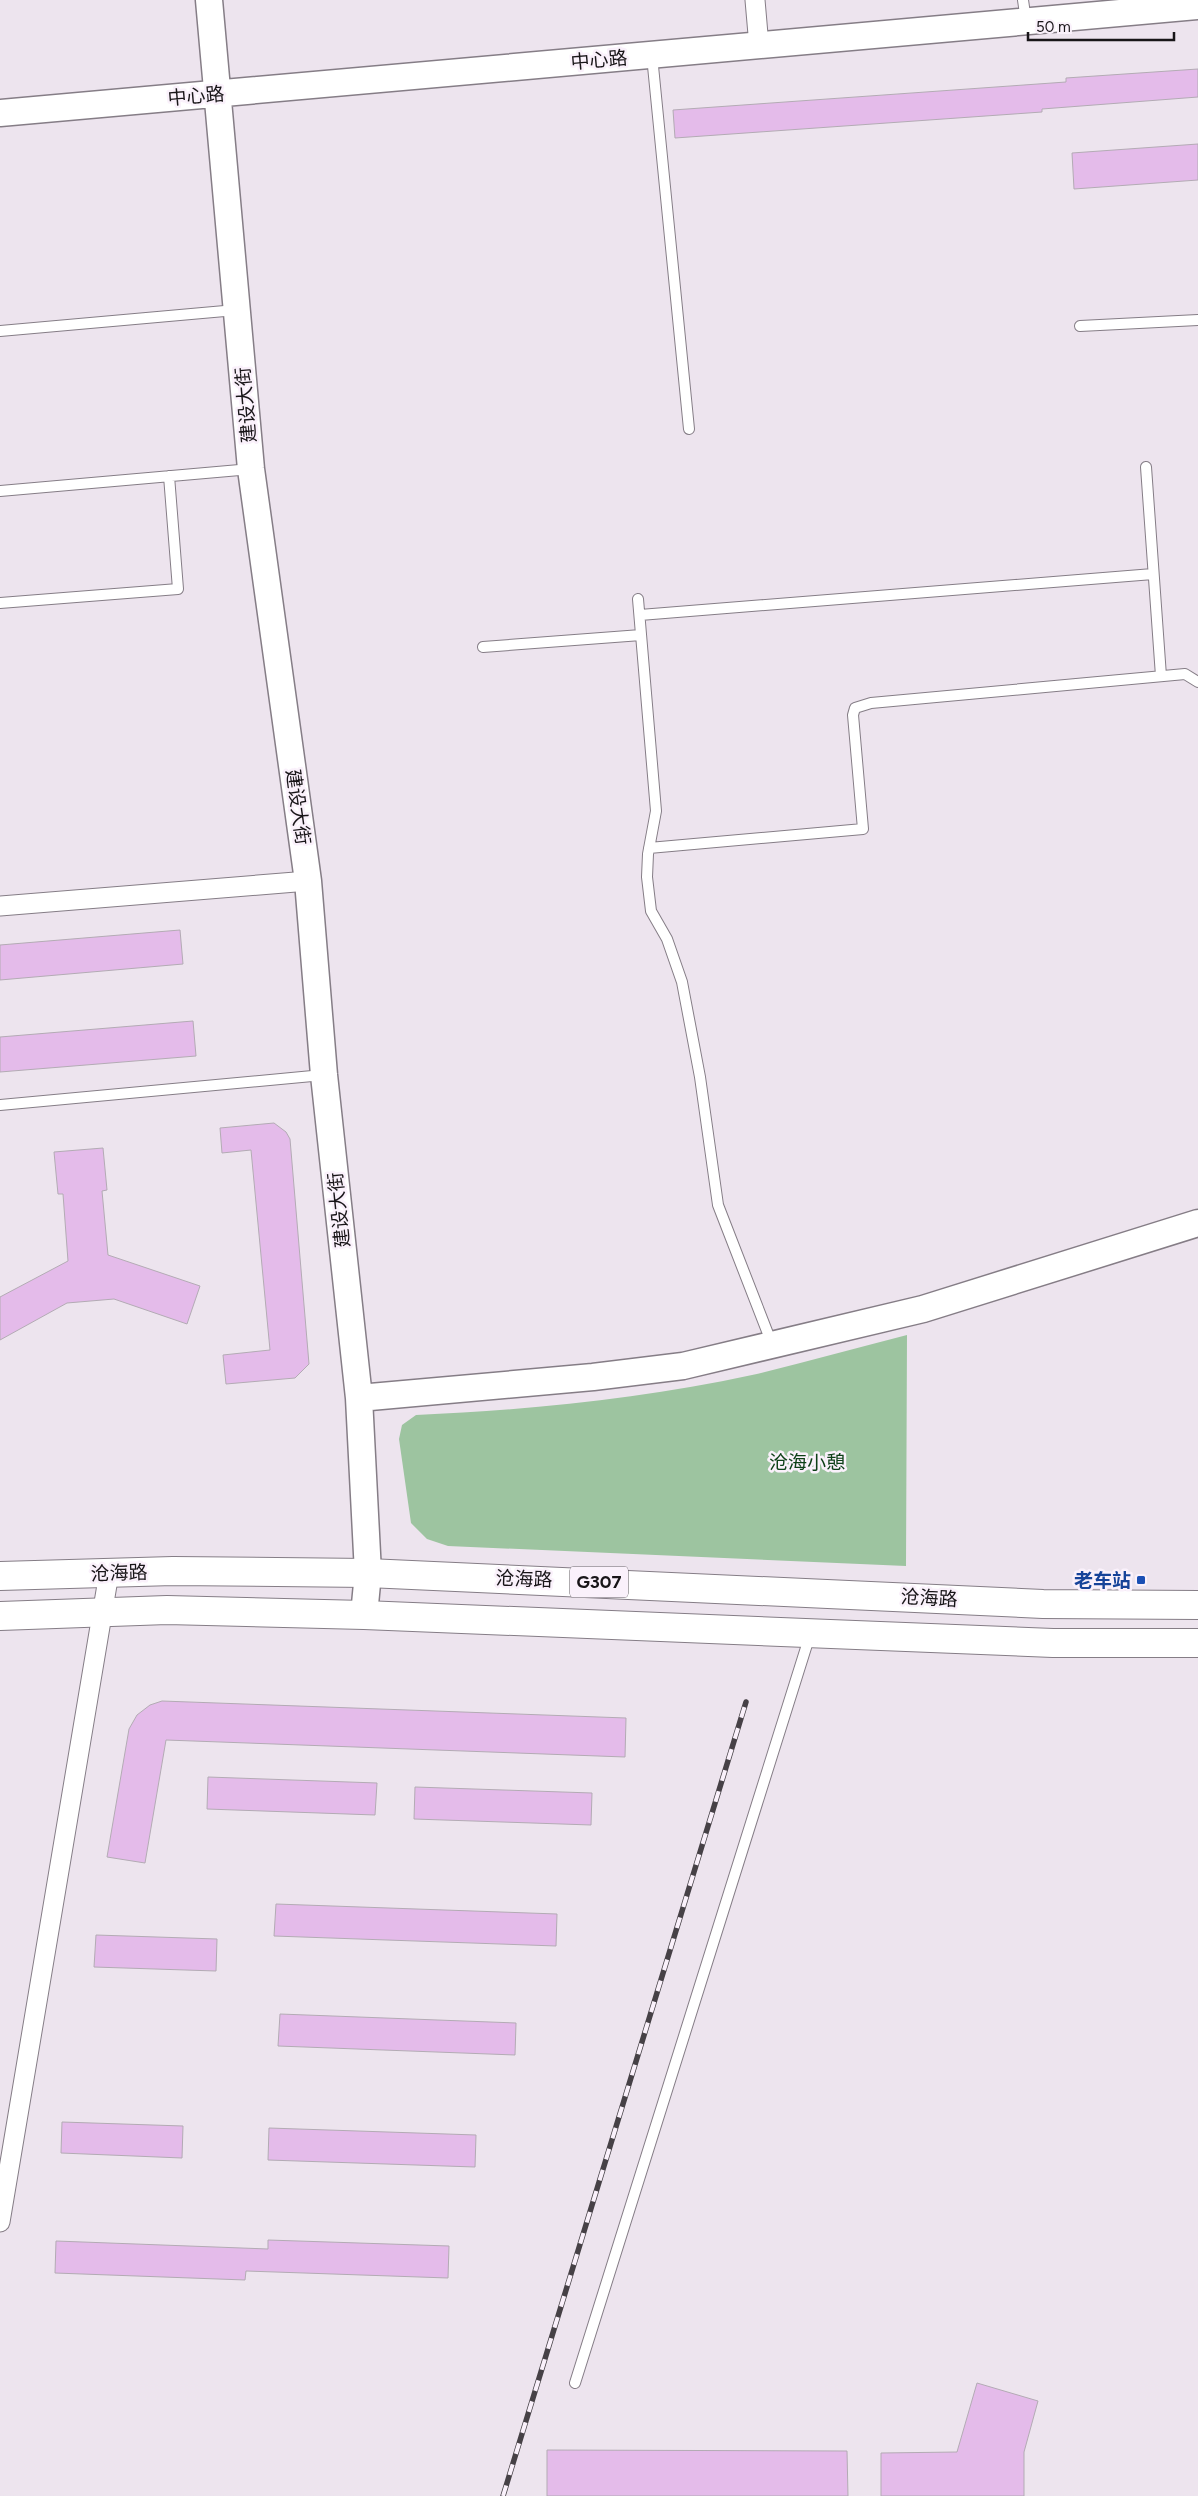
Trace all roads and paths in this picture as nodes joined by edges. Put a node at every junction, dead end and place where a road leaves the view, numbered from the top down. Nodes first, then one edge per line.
1 (209, 0) edge
2 (755, 0) edge
3 (1198, 6) edge
4 (1024, 11) edge
5 (759, 46) junction
6 (652, 55) junction
7 (218, 94) junction
8 (0, 113) edge
9 (237, 310) junction
10 (1198, 320) edge
11 (1080, 326) dead end
12 (0, 331) edge
13 (689, 430) dead end
14 (1146, 467) dead end
15 (252, 469) junction
16 (169, 476) junction
17 (0, 491) edge
18 (1154, 574) junction
19 (638, 599) dead end
20 (0, 603) edge
21 (640, 615) junction
22 (641, 635) junction
23 (483, 647) dead end
24 (1161, 676) junction
25 (1198, 682) edge
26 (649, 848) junction
27 (308, 881) junction
28 (0, 906) edge
29 (324, 1075) junction
30 (0, 1105) edge
31 (1198, 1222) edge
32 (772, 1346) junction
33 (359, 1398) junction
34 (109, 1573) junction
35 (368, 1573) junction
36 (0, 1576) edge
37 (1198, 1606) edge
38 (104, 1610) junction
39 (364, 1615) junction
40 (0, 1616) edge
41 (810, 1634) junction
42 (1198, 1643) edge
43 (0, 2222) edge
44 (575, 2383) dead end

1 - 7 street, 建设大街
2 - 5 street
3 - 4 street, 中心路
4 - 5 street, 中心路
5 - 6 street, 中心路
6 - 7 street, 中心路
6 - 13 lane
7 - 8 street, 中心路
7 - 9 street, 建设大街
9 - 12 lane
9 - 15 street, 建设大街
10 - 11 lane
14 - 18 lane
15 - 16 lane
15 - 27 street, 建设大街
16 - 17 lane
16 - 20 lane
18 - 21 lane
18 - 24 lane
19 - 21 lane
21 - 22 lane
22 - 23 lane
22 - 26 lane
24 - 25 lane
24 - 26 lane
26 - 32 lane
27 - 28 street
27 - 29 street, 建设大街
29 - 30 lane
29 - 33 street, 建设大街
31 - 32 street
32 - 33 street
33 - 35 street, 建设大街
34 - 35 main road, 沧海路 / G307
34 - 36 main road, 沧海路 / G307
34 - 38 street
35 - 37 main road, 沧海路 / G307
35 - 39 street, 建设大街
38 - 39 main road, 沧海路 / G307
38 - 40 main road, 沧海路 / G307
38 - 43 street
39 - 41 main road, 沧海路 / G307
41 - 42 main road, 沧海路 / G307
41 - 44 lane

